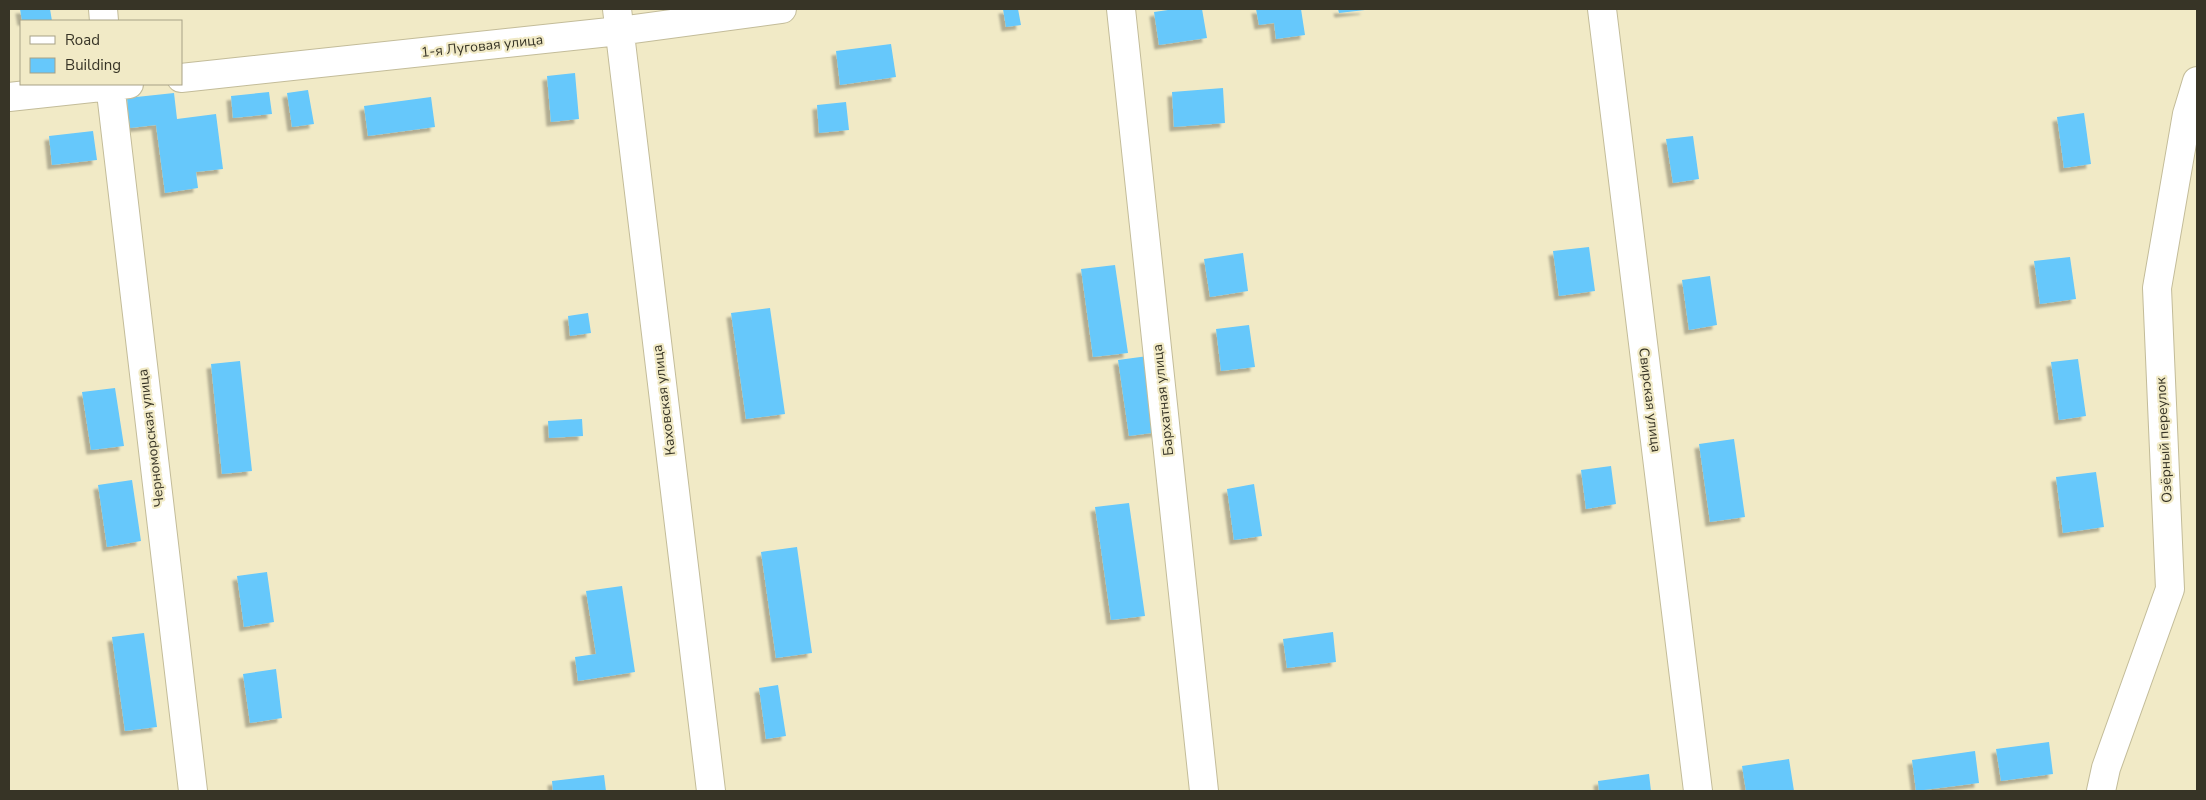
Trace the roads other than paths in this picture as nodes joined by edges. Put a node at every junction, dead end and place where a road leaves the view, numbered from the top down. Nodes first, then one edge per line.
1 (782, 9) edge
2 (1121, 9) edge
3 (1602, 9) edge
4 (618, 20) edge
5 (182, 78) edge
6 (2197, 81) edge
7 (108, 85) edge
8 (116, 85) edge
9 (9, 97) edge
10 (193, 791) edge
11 (711, 791) edge
12 (1204, 791) edge
13 (1698, 791) edge
14 (2101, 791) edge

1 - 4 street, 1-я Луговая улица
2 - 12 street, Бархатная улица
3 - 13 street, Свирская улица
4 - 5 street, 1-я Луговая улица
4 - 11 street, Каховская улица
6 - 14 street, Озёрный переулок
7 - 9 street
8 - 10 street, Черноморская улица

